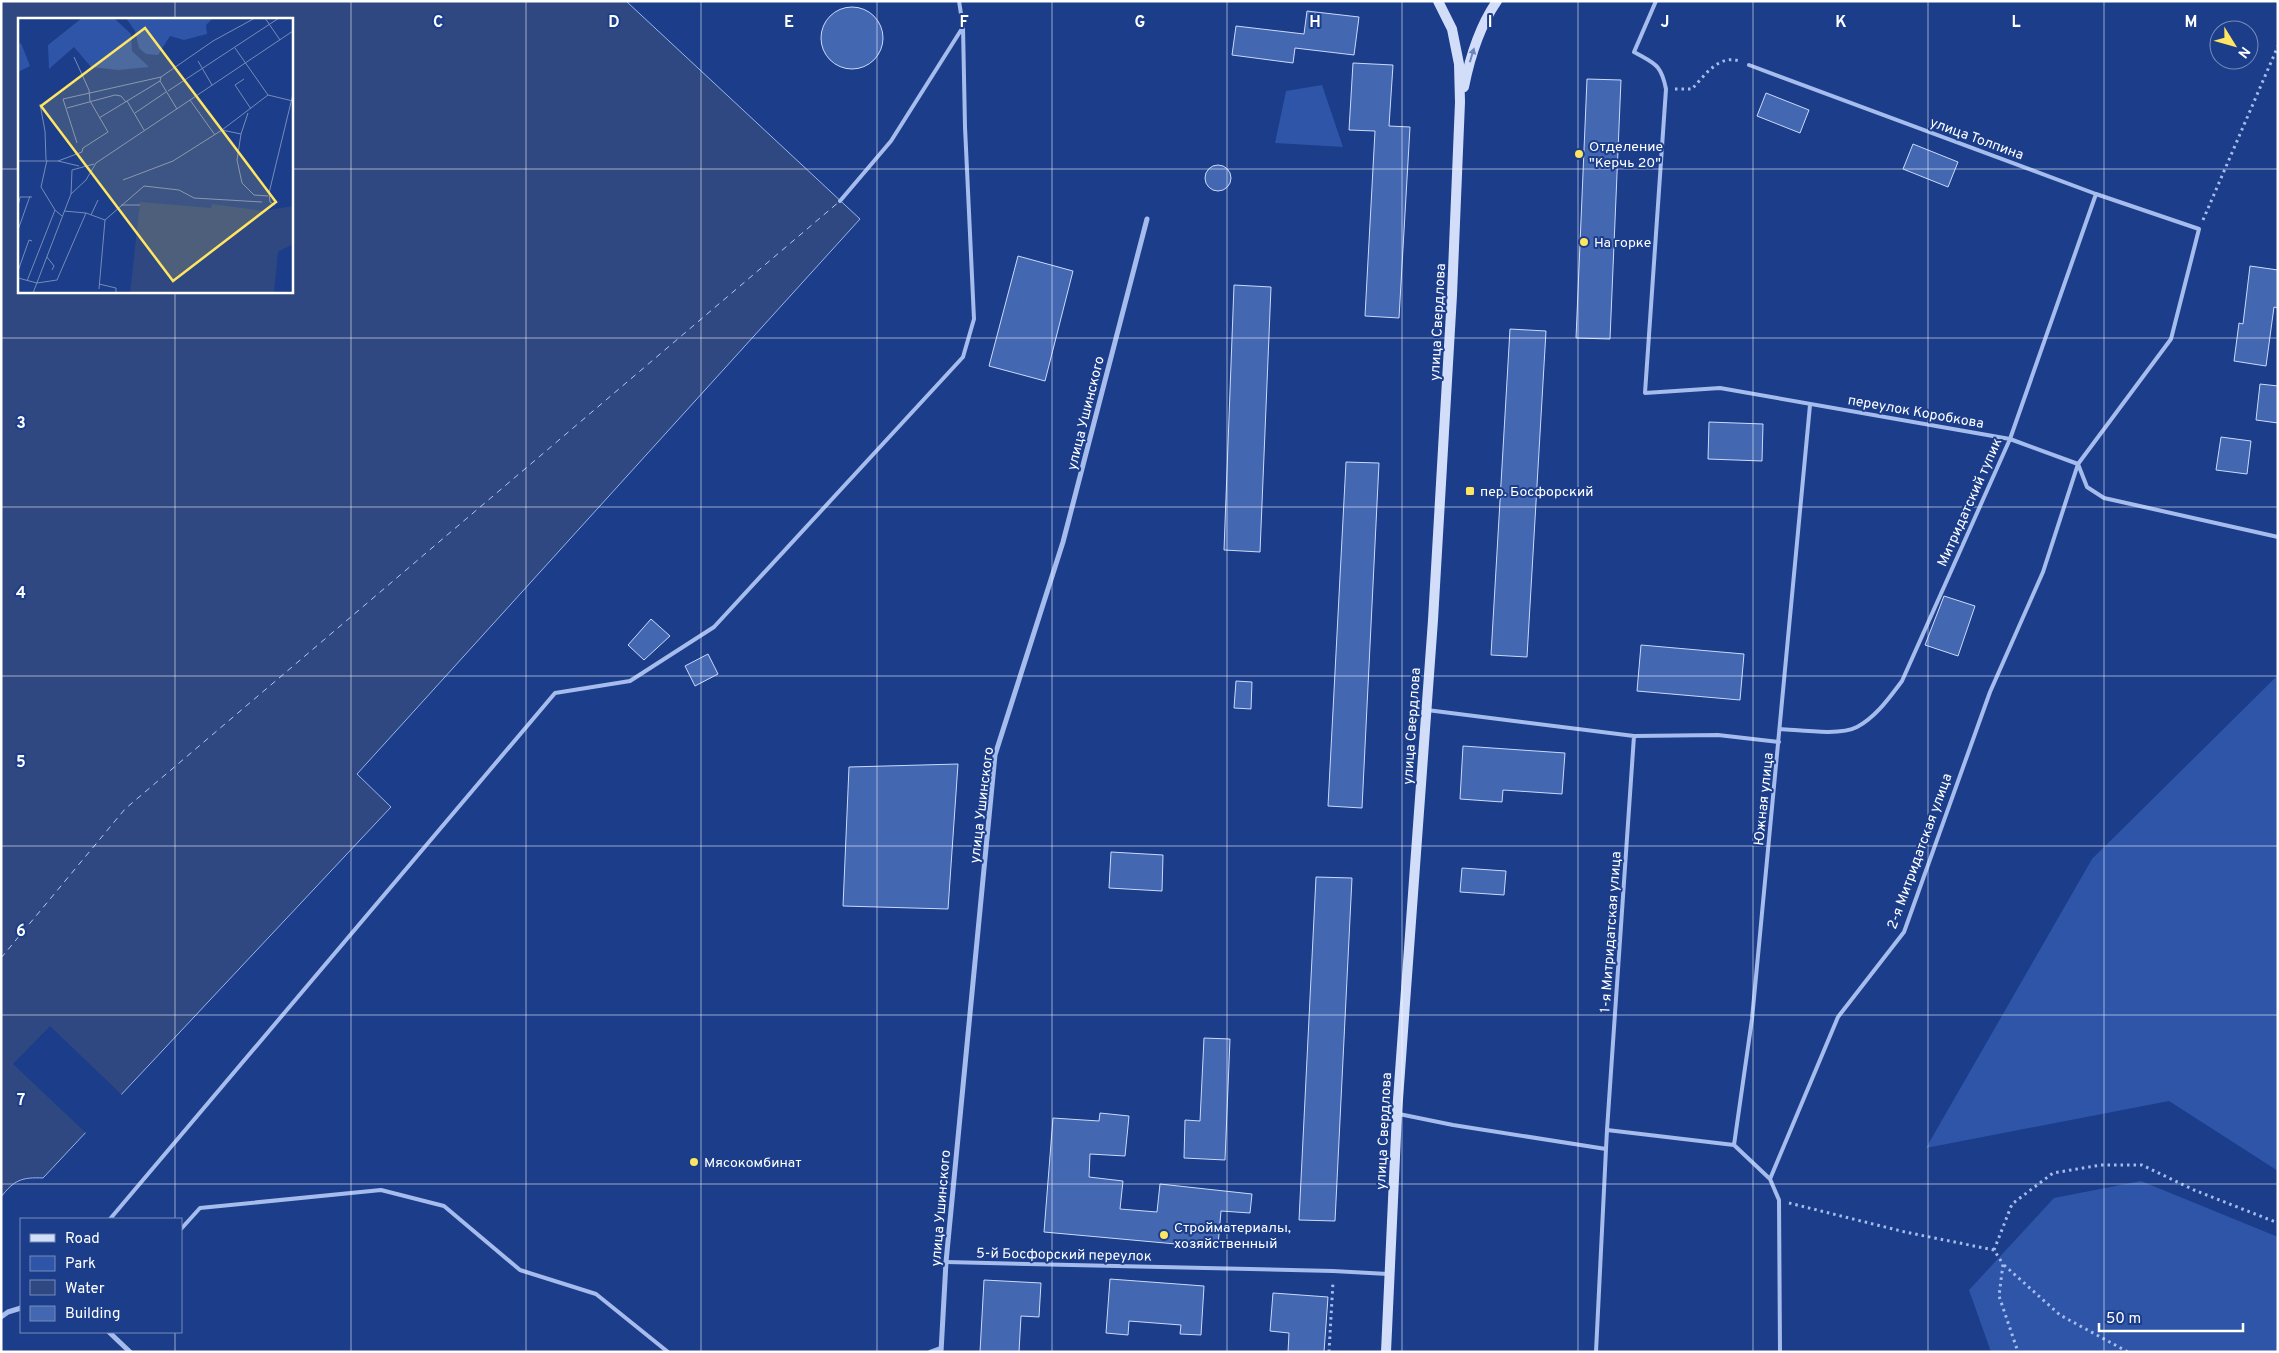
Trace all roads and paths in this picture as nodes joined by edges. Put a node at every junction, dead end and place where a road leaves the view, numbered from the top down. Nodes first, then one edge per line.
1 (959, 1) edge
2 (1438, 1) edge
3 (1497, 1) edge
4 (1656, 1) edge
5 (963, 27) junction
6 (2278, 46) edge
7 (1749, 65) joint
8 (1666, 89) junction
9 (1460, 102) junction
10 (2096, 194) junction
11 (840, 201) dead end
12 (1147, 219) dead end
13 (2199, 230) junction
14 (1810, 405) junction
15 (2010, 439) junction
16 (2078, 464) junction
17 (2278, 537) edge
18 (1426, 710) junction
19 (1780, 729) junction
20 (1634, 736) junction
21 (1780, 742) junction
22 (1396, 1113) junction
23 (1607, 1130) junction
24 (1734, 1145) junction
25 (1606, 1149) junction
26 (1770, 1179) junction
27 (1778, 1200) junction
28 (111, 1218) edge
29 (2278, 1223) edge
30 (182, 1228) edge
31 (1994, 1250) junction
32 (946, 1262) junction
33 (2003, 1264) junction
34 (1333, 1271) junction
35 (1390, 1274) junction
36 (20, 1308) edge
37 (1, 1317) edge
38 (111, 1333) edge
39 (941, 1350) edge
40 (130, 1352) edge
41 (668, 1352) edge
42 (930, 1352) edge
43 (1329, 1352) edge
44 (1386, 1352) edge
45 (1596, 1352) edge
46 (1780, 1352) edge
47 (2018, 1352) edge
48 (2128, 1352) edge

1 - 5 lane
2 - 9 main road
9 -> 3 main road
4 - 8 lane
5 - 11 lane
5 - 28 lane
6 - 13 path
7 - 8 path
7 - 10 lane, улица Толпина
8 - 14 lane, переулок Коробкова
9 - 18 main road, улица Свердлова
10 - 13 lane, улица Толпина
10 - 15 lane, Митридатский тупик
12 - 32 street, улица Ушинского
13 - 16 lane, 2-я Митридатская улица
14 - 15 lane, переулок Коробкова
14 - 19 lane, Южная улица
15 - 16 lane, переулок Коробкова
15 - 19 lane, Митридатский тупик
16 - 17 lane
16 - 26 lane, 2-я Митридатская улица
18 - 20 lane
18 - 22 main road, улица Свердлова
19 - 21 lane, Южная улица
20 - 21 lane
20 - 23 lane, 1-я Митридатская улица
21 - 24 lane, Южная улица
22 - 25 lane
22 - 35 main road, улица Свердлова
23 - 24 lane
23 - 25 lane, 1-я Митридатская улица
24 - 26 lane
25 - 45 lane
26 - 27 lane
27 - 31 path
27 - 46 lane
29 - 31 path
30 - 41 lane
31 - 33 path
32 - 34 lane, 5-й Босфорский переулок
32 - 39 street, улица Ушинского
33 - 47 path
33 - 48 path
34 - 35 lane, 5-й Босфорский переулок
34 - 43 path
35 - 44 main road, улица Свердлова
36 - 37 street
38 - 40 street
39 - 42 lane

